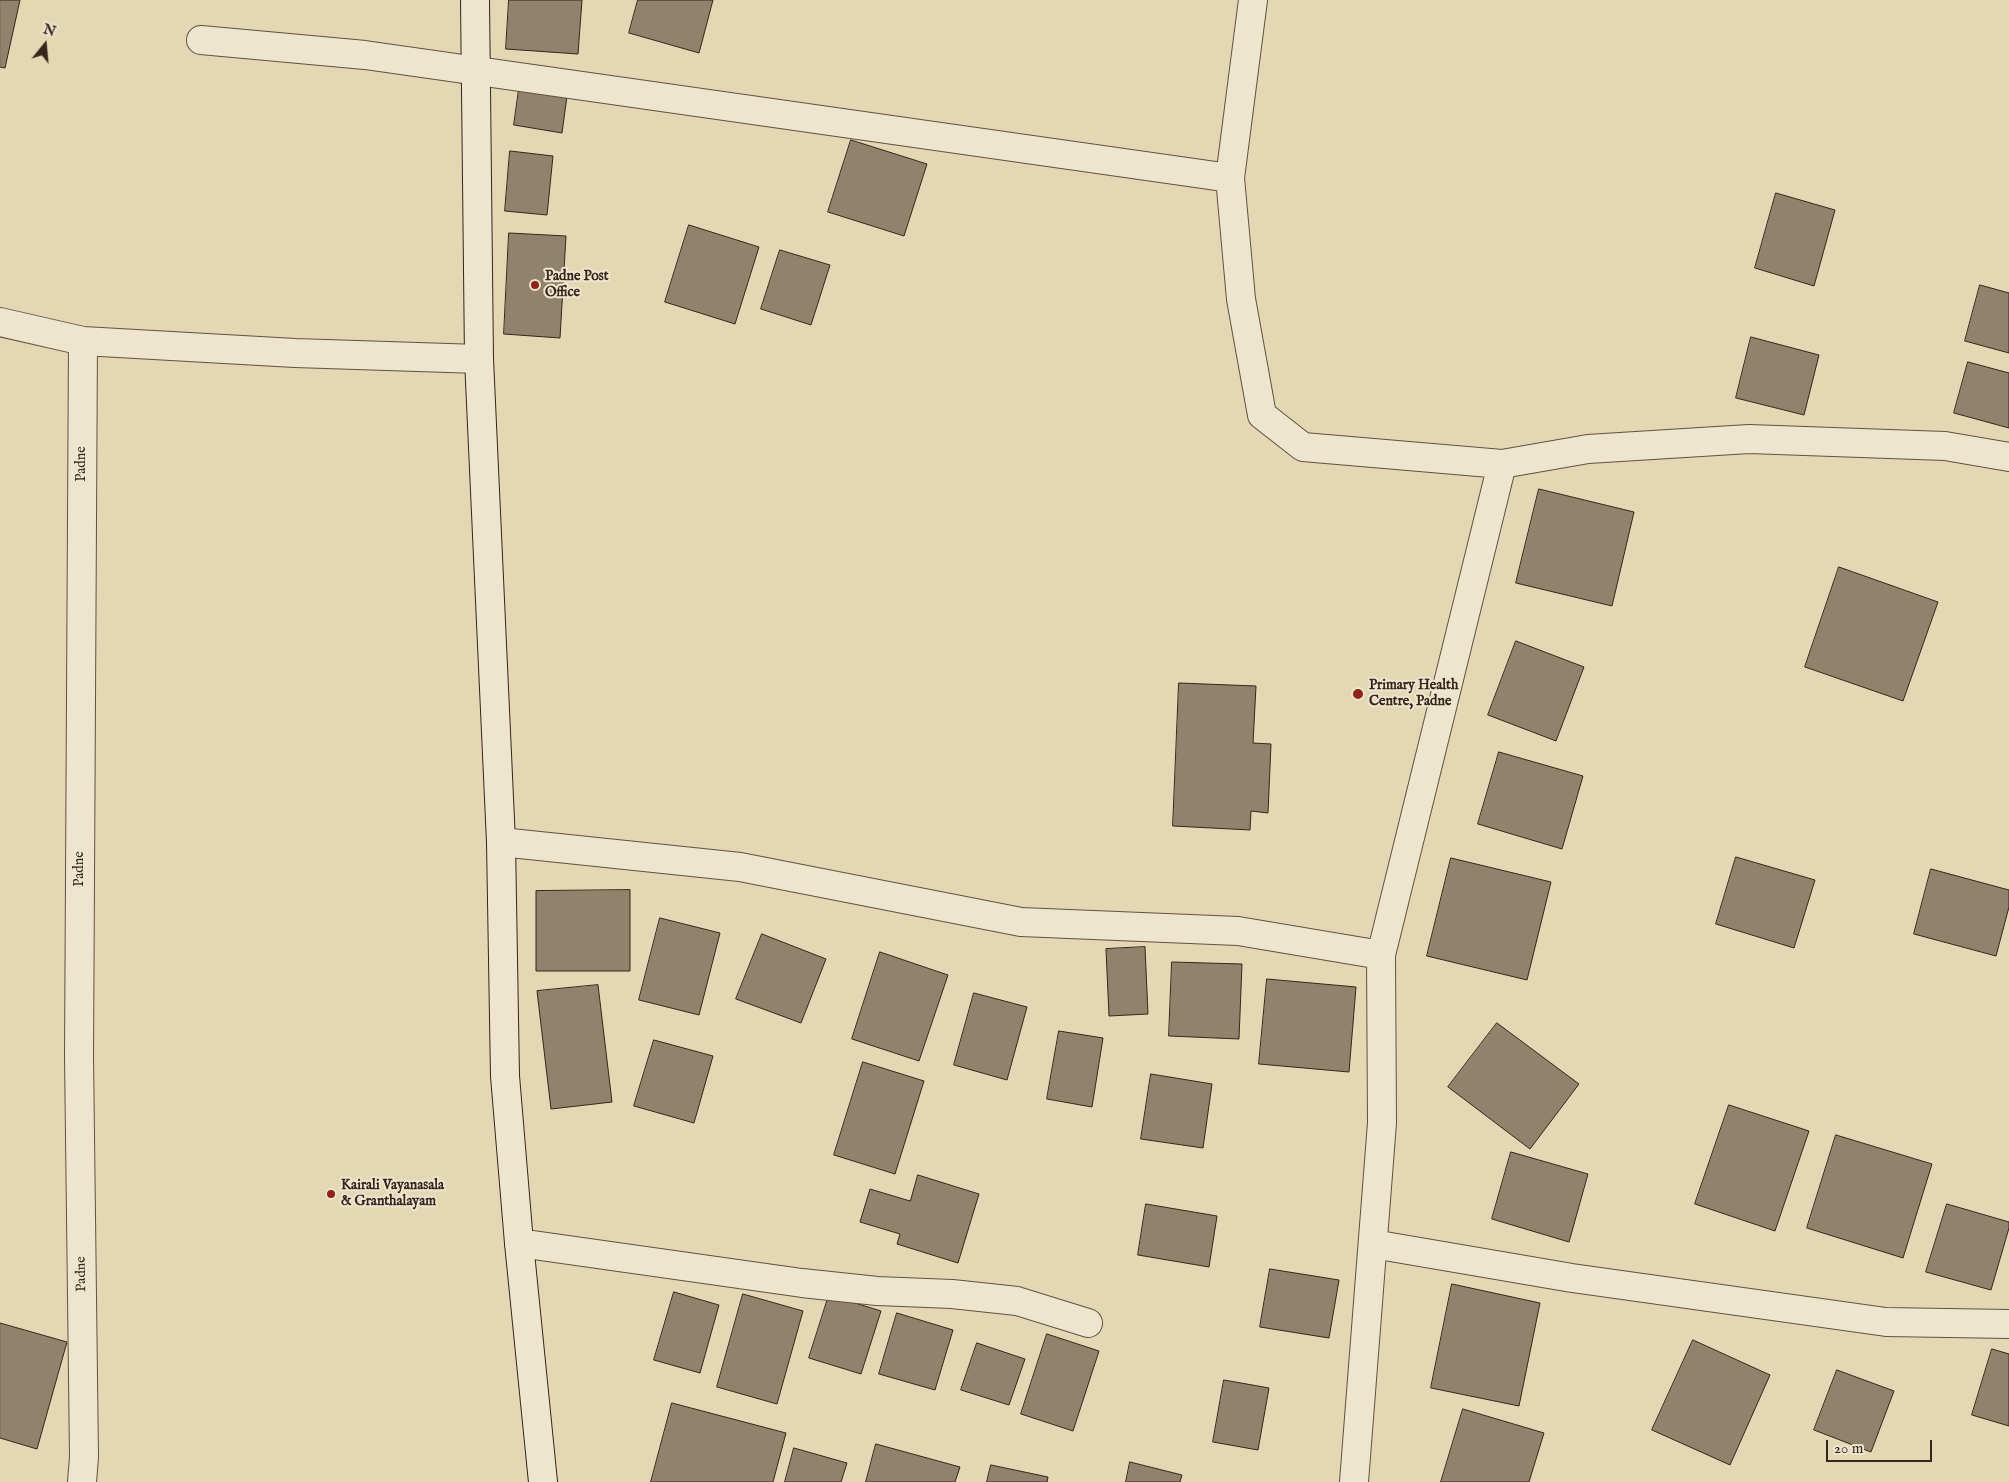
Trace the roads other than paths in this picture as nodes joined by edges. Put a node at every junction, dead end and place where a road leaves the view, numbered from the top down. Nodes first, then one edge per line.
1 (475, 0) edge
2 (1253, 0) edge
3 (201, 40) dead end
4 (475, 72) junction
5 (1230, 178) junction
6 (0, 322) edge
7 (83, 341) junction
8 (479, 359) junction
9 (2009, 457) edge
10 (1502, 464) junction
11 (501, 842) junction
12 (1381, 955) junction
13 (519, 1244) junction
14 (1373, 1244) junction
15 (1088, 1323) dead end
16 (2009, 1324) edge
17 (82, 1482) edge
18 (543, 1482) edge
19 (1354, 1482) edge

1 - 4 street
2 - 5 street
3 - 4 street
4 - 5 street
4 - 8 street
5 - 10 street
6 - 7 street
7 - 8 street
7 - 17 street, Padne
8 - 11 street
9 - 10 street
10 - 12 street
11 - 12 street
11 - 13 street
12 - 14 street
13 - 15 street
13 - 18 street
14 - 16 street
14 - 19 street

